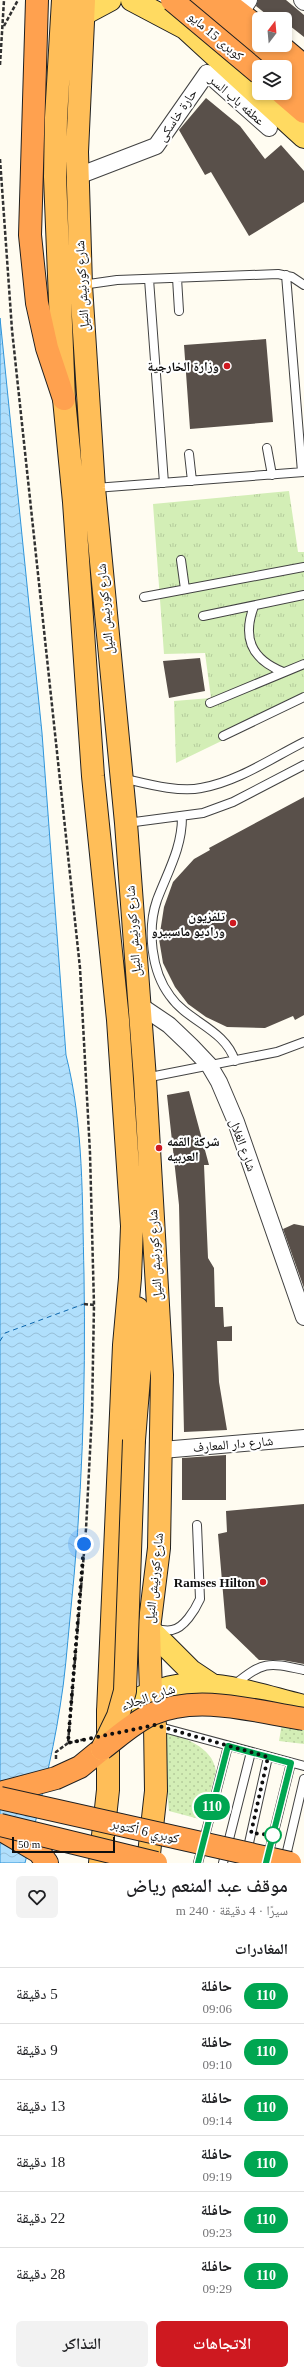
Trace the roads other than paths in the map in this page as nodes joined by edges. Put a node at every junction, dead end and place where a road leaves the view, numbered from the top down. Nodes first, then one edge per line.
1 (37, 0) edge
2 (63, 0) edge
3 (110, 0) edge
4 (132, 0) edge
5 (172, 0) edge
6 (191, 0) edge
7 (196, 0) edge
8 (223, 0) edge
9 (83, 8) edge
10 (252, 23) edge
11 (185, 28) junction
12 (292, 44) edge
13 (287, 52) edge
14 (304, 54) edge
15 (269, 60) edge
16 (304, 66) edge
17 (252, 67) edge
18 (204, 74) joint
19 (292, 80) edge
20 (304, 90) edge
21 (290, 100) edge
22 (304, 112) edge
23 (269, 128) dead end
24 (304, 137) edge
25 (78, 176) junction
26 (286, 275) junction
27 (177, 278) junction
28 (149, 279) junction
29 (81, 285) junction
30 (304, 285) edge
31 (179, 311) dead end
32 (64, 399) junction
33 (268, 448) dead end
34 (189, 454) dead end
35 (303, 472) edge
36 (272, 474) junction
37 (192, 481) junction
38 (164, 483) junction
39 (94, 488) junction
40 (181, 560) dead end
41 (304, 567) edge
42 (185, 589) junction
43 (304, 595) edge
44 (144, 597) dead end
45 (254, 606) junction
46 (204, 616) dead end
47 (304, 664) edge
48 (282, 672) junction
49 (304, 697) edge
50 (210, 703) dead end
51 (223, 736) dead end
52 (304, 742) edge
53 (304, 765) edge
54 (122, 778) junction
55 (182, 817) junction
56 (126, 823) junction
57 (138, 1004) junction
58 (304, 1042) edge
59 (235, 1060) junction
60 (209, 1065) junction
61 (145, 1078) junction
62 (130, 1278) junction
63 (304, 1317) edge
64 (304, 1438) edge
65 (162, 1450) junction
66 (197, 1525) dead end
67 (112, 1618) junction
68 (149, 1622) junction
69 (304, 1670) edge
70 (221, 1687) junction
71 (151, 1694) junction
72 (304, 1706) edge
73 (108, 1712) junction
74 (304, 1720) edge
75 (155, 1725) junction
76 (105, 1742) junction
77 (228, 1746) junction
78 (251, 1752) junction
79 (268, 1757) junction
80 (291, 1763) junction
81 (304, 1766) edge
82 (304, 1779) edge
83 (0, 1793) edge
84 (0, 1798) edge
85 (0, 1826) edge
86 (0, 1829) edge
87 (47, 1863) edge
88 (100, 1863) edge
89 (148, 1863) edge
90 (156, 1863) edge
91 (198, 1863) edge
92 (223, 1863) edge
93 (244, 1863) edge
94 (266, 1863) edge
95 (284, 1863) edge
96 (290, 1863) edge

1 - 32 highway
2 - 32 highway, شارع كورنيش النيل
3 - 9 main road
4 - 11 main road
5 - 17 highway, كوبرى 15 مايو, bridge
6 - 11 main road
7 - 15 highway
8 - 10 highway
9 - 25 highway, شارع كورنيش النيل
11 - 24 main road
12 - 14 main road
13 - 16 highway
18 - 23 street, عطفه باب السر
18 - 25 street, حارة خاسكى
19 - 20 highway
21 - 22 highway
25 - 29 highway, شارع كورنيش النيل
26 - 27 lane
26 - 30 lane
26 - 35 lane
27 - 28 lane
27 - 31 lane
28 - 29 lane
28 - 38 lane
29 - 39 highway, شارع كورنيش النيل
32 - 62 highway, شارع كورنيش النيل
33 - 36 lane
34 - 37 lane
35 - 36 lane
36 - 37 lane
37 - 38 lane
38 - 39 lane
39 - 54 highway, شارع كورنيش النيل
40 - 42 lane
41 - 42 lane
42 - 44 lane
43 - 45 lane
45 - 46 lane
45 - 48 lane
47 - 48 lane
48 - 50 lane
49 - 51 lane
52 - 54 lane
53 - 55 lane
54 - 56 highway, شارع كورنيش النيل
55 - 56 lane
55 - 59 lane
56 - 57 highway, شارع كورنيش النيل
57 - 60 street, شارع الغلال
57 - 61 highway, شارع كورنيش النيل
58 - 59 lane
59 - 60 lane
60 - 61 lane
60 - 63 street, شارع الغلال
61 - 65 highway, شارع كورنيش النيل
62 - 67 highway, شارع كورنيش النيل
62 - 76 highway, bridge
64 - 65 street, شارع دار المعارف
65 - 68 highway, شارع كورنيش النيل
66 - 68 lane
67 - 68 highway
67 - 73 highway, شارع كورنيش النيل
68 - 70 main road, شارع الجلاء
68 - 71 highway, شارع كورنيش النيل
69 - 70 lane
70 - 71 main road, شارع الجلاء
70 - 72 main road, شارع الجلاء
71 - 73 main road, شارع الجلاء
71 - 75 highway, شارع كورنيش النيل
73 - 76 highway, شارع كورنيش النيل
74 - 76 highway, bridge
75 - 77 lane
75 - 89 highway, شارع كورنيش النيل
76 - 83 highway
76 - 88 highway, شارع كورنيش النيل
77 - 78 lane
77 - 91 lane
78 - 79 lane
78 - 92 lane
79 - 80 lane
79 - 93 lane
80 - 81 lane
80 - 94 lane
82 - 95 lane
84 - 96 highway, كوبري 6 أكتوبر, bridge
85 - 90 highway, bridge
86 - 87 highway

